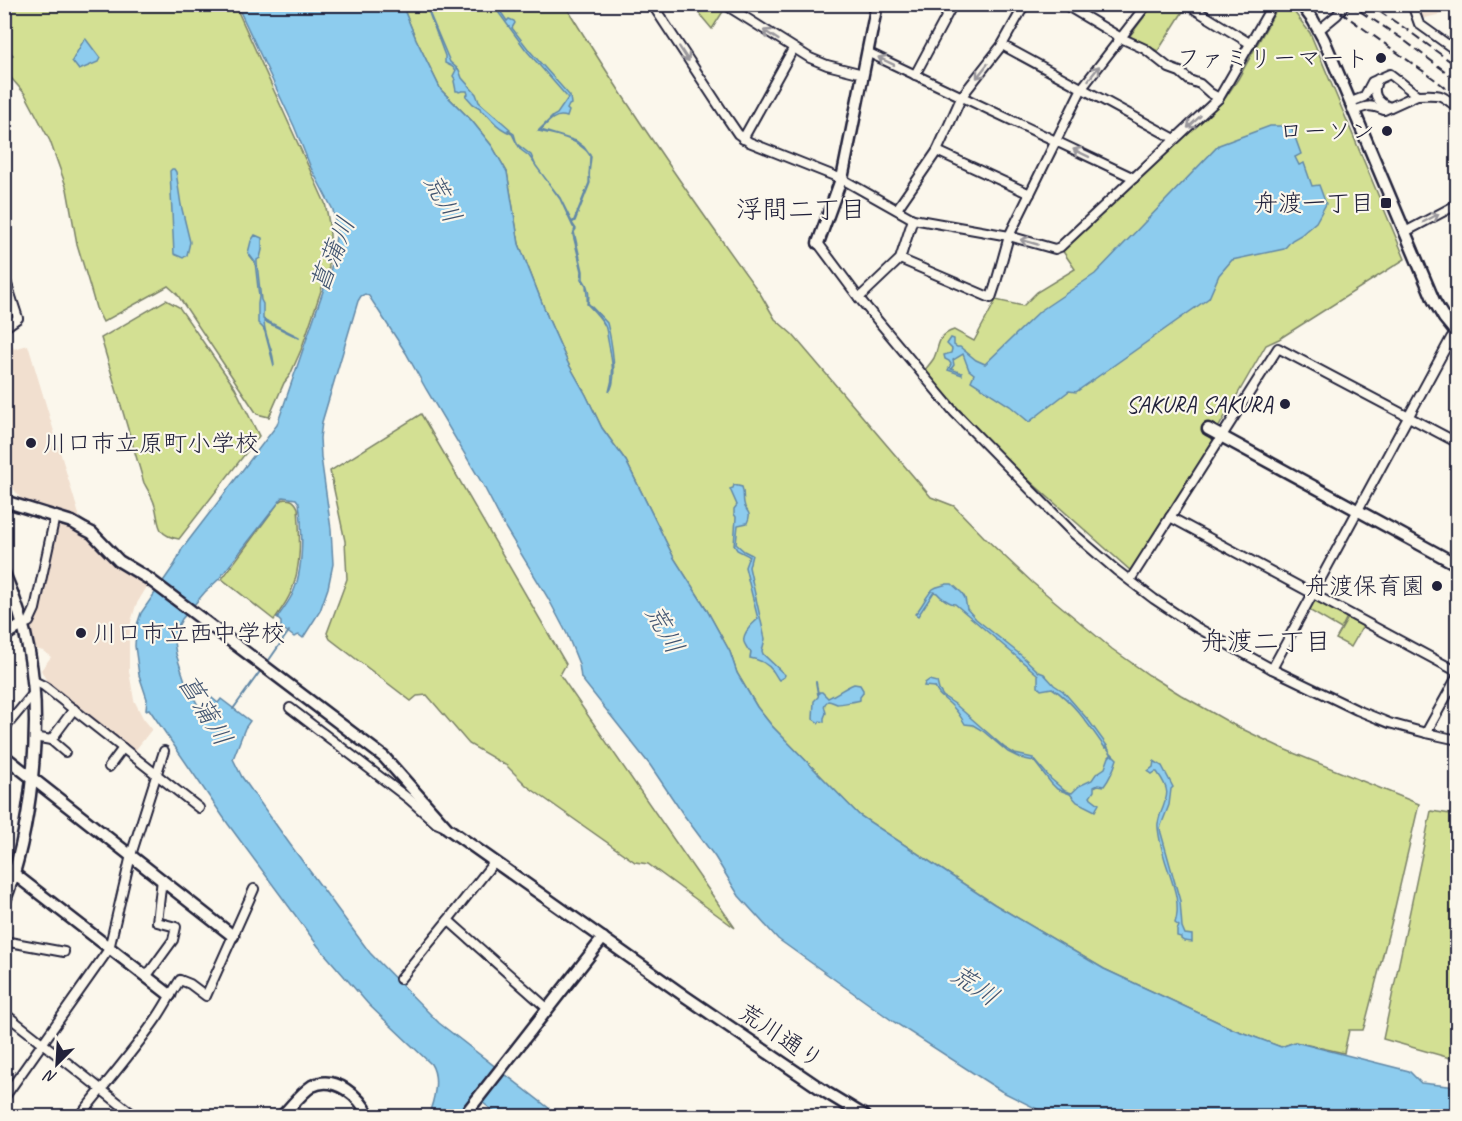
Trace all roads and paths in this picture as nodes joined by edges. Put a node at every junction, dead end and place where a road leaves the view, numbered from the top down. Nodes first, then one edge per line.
1 (652, 4) edge
2 (877, 4) edge
3 (953, 4) edge
4 (1024, 4) edge
5 (1064, 4) edge
6 (1147, 4) edge
7 (1186, 4) edge
8 (1273, 4) edge
9 (1300, 4) edge
10 (1345, 4) edge
11 (1412, 4) edge
12 (726, 5) edge
13 (1319, 30) junction
14 (1121, 38) junction
15 (1251, 44) junction
16 (1002, 45) junction
17 (793, 49) junction
18 (867, 52) junction
19 (1458, 52) edge
20 (863, 74) junction
21 (915, 75) junction
22 (1378, 79) junction
23 (1082, 88) junction
24 (1417, 95) junction
25 (962, 96) junction
26 (1219, 98) junction
27 (1352, 106) junction
28 (1390, 107) junction
29 (1458, 108) edge
30 (744, 139) junction
31 (1175, 139) junction
32 (1056, 141) junction
33 (937, 151) junction
34 (1134, 178) junction
35 (842, 179) junction
36 (1030, 194) junction
37 (1458, 204) edge
38 (897, 209) junction
39 (913, 219) junction
40 (1405, 232) junction
41 (1009, 236) junction
42 (818, 243) joint
43 (900, 259) junction
44 (4, 275) edge
45 (859, 298) junction
46 (4, 328) edge
47 (1457, 333) edge
48 (1408, 417) junction
49 (1208, 429) dead end
50 (1221, 436) junction
51 (1458, 443) edge
52 (4, 501) edge
53 (1357, 510) junction
54 (55, 516) junction
55 (1170, 517) junction
56 (1458, 565) edge
57 (4, 573) edge
58 (1130, 580) junction
59 (1312, 594) junction
60 (22, 625) junction
61 (4, 636) edge
62 (1272, 669) junction
63 (1458, 674) edge
64 (32, 680) junction
65 (33, 694) junction
66 (290, 708) dead end
67 (74, 710) junction
68 (4, 729) edge
69 (1426, 733) junction
70 (34, 737) junction
71 (51, 740) junction
72 (1458, 740) edge
73 (123, 748) junction
74 (164, 751) dead end
75 (65, 752) dead end
76 (4, 756) edge
77 (109, 767) dead end
78 (156, 774) junction
79 (32, 777) junction
80 (199, 808) dead end
81 (447, 828) junction
82 (131, 855) junction
83 (494, 862) junction
84 (4, 866) edge
85 (14, 874) junction
86 (162, 879) junction
87 (254, 889) dead end
88 (4, 903) edge
89 (448, 920) junction
90 (233, 936) junction
91 (603, 938) junction
92 (4, 941) edge
93 (109, 949) junction
94 (64, 952) dead end
95 (146, 978) junction
96 (400, 979) dead end
97 (170, 995) junction
98 (548, 1009) junction
99 (4, 1013) edge
100 (43, 1043) junction
101 (101, 1089) junction
102 (4, 1098) edge
103 (80, 1116) edge
104 (135, 1116) edge
105 (282, 1116) edge
106 (369, 1116) edge
107 (464, 1116) edge
108 (865, 1116) edge

1 -> 30 street
2 - 18 street
3 - 21 street
4 - 16 street
5 - 14 street
6 - 14 street
7 - 15 street
8 - 15 street
9 - 13 street
10 - 13 street
11 - 19 street
17 -> 12 street
13 - 27 street
23 -> 14 street
14 - 26 street
15 - 26 street
16 - 23 street
16 -> 25 street
17 - 20 street
17 - 30 street
18 - 20 street
21 -> 18 street
20 - 35 street
21 - 25 street
22 - 24 street
22 - 27 street
22 - 28 street
23 - 31 street
23 - 32 street
24 - 28 street
24 - 29 street
25 - 32 street
25 - 33 street
26 -> 31 street
27 - 28 street
27 - 40 street
30 - 35 street
31 - 34 street
34 -> 32 street
32 - 36 street
33 - 36 street
33 - 38 street
34 -> 41 street
35 - 38 street
35 - 42 street
36 - 41 street
40 -> 37 street
38 - 39 street
39 - 41 street
39 - 43 street
40 - 47 street
41 - 43 street
42 - 45 street
43 - 45 street
44 - 46 street
45 - 58 street
47 - 48 street
48 - 50 street
48 - 51 street
48 - 53 street
49 - 50 street
50 - 53 street
50 - 55 street
52 - 54 street, 荒川通り
53 - 56 street
53 - 59 street
54 - 60 street
54 - 81 street, 荒川通り
55 - 58 street
55 - 59 street
57 - 60 street
58 - 62 street
59 - 62 street
59 - 63 street
60 - 61 street
60 - 64 street
62 - 69 street
63 - 69 street
64 - 65 street
64 - 67 street
65 - 68 street
65 - 70 street
66 - 81 street
67 - 71 street
67 - 73 street
69 - 72 street
70 - 71 street
70 - 79 street
71 - 75 street
73 - 77 street
73 - 78 street
74 - 78 street
76 - 79 street
78 - 80 street
78 - 82 street
79 - 82 street
79 - 85 street
81 - 83 street, 荒川通り
82 - 86 street
82 - 93 street
83 - 89 street
83 - 91 street, 荒川通り
84 - 85 street
85 - 88 street
85 - 93 street
86 - 90 street
86 - 95 street
87 - 90 street
89 - 96 street
89 - 98 street
90 - 97 street
91 - 98 street
91 - 108 street, 荒川通り
92 - 94 street
93 - 95 street
93 - 100 street
95 - 97 street
97 - 101 street
98 - 107 street
99 - 100 street
100 - 101 street
100 - 102 street
101 - 103 street
101 - 104 street
105 - 106 street

